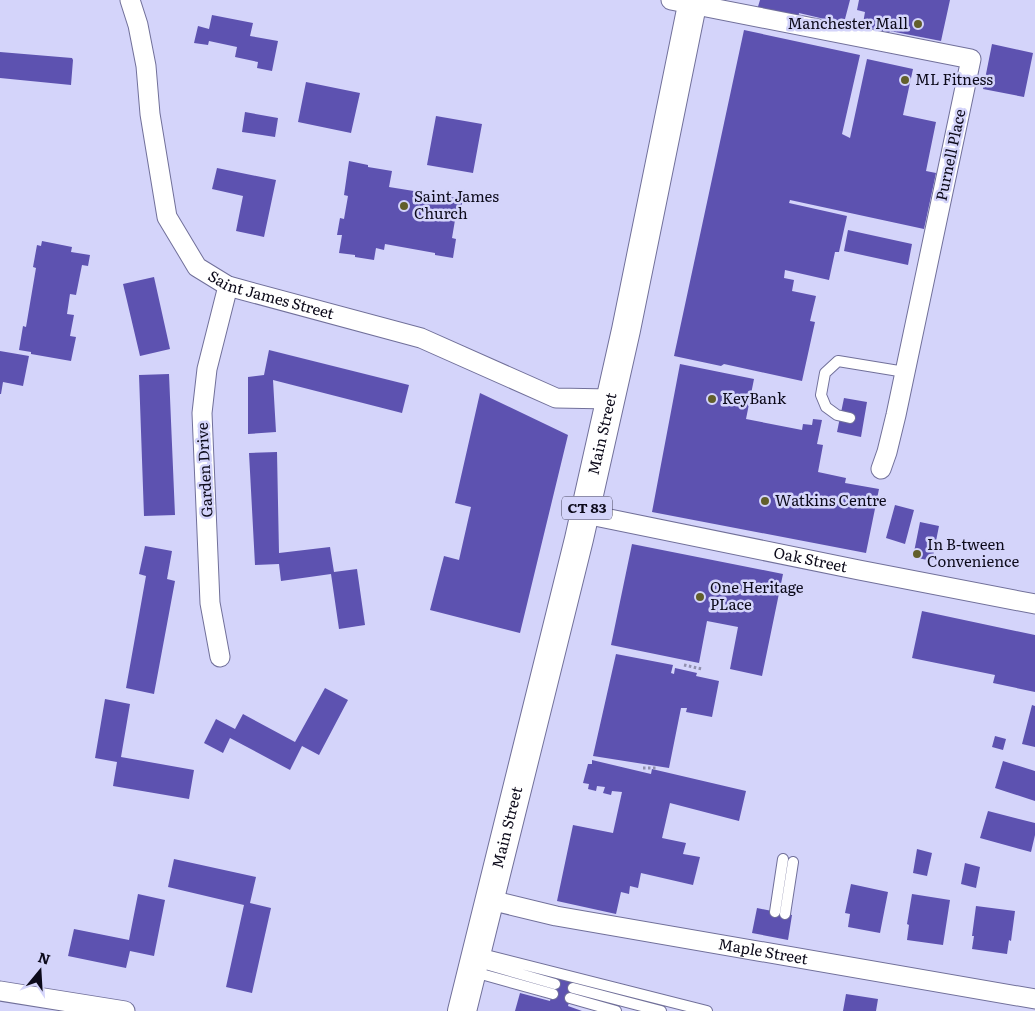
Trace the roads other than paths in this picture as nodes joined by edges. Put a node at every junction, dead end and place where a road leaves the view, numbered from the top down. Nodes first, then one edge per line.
1 (130, 0) edge
2 (686, 1) edge
3 (228, 286) junction
4 (905, 372) junction
5 (611, 399) junction
6 (850, 418) dead end
7 (881, 469) dead end
8 (585, 514) junction
9 (1035, 604) edge
10 (220, 657) dead end
11 (788, 861) dead end
12 (490, 900) junction
13 (780, 913) dead end
14 (475, 962) junction
15 (554, 988) dead end
16 (0, 991) edge
17 (1034, 993) edge
18 (125, 1011) edge
19 (462, 1011) edge
20 (616, 1011) edge
21 (661, 1011) edge
22 (707, 1011) edge

1 - 3 street, Saint James Street
2 - 4 street, Purnell Place
2 - 5 main road, Main Street / CT 83
3 - 5 street, Saint James Street
3 - 10 street, Garden Drive
4 - 6 lane
4 - 7 street, Purnell Place
5 - 8 main road, Main Street / CT 83
8 - 9 street, Oak Street
8 - 12 main road, Main Street / CT 83
11 - 13 lane
12 - 14 main road, Main Street / CT 83
12 - 17 street, Maple Street
14 - 15 lane
14 - 19 main road, Main Street / CT 83
14 - 22 lane
16 - 18 street
20 - 21 lane

